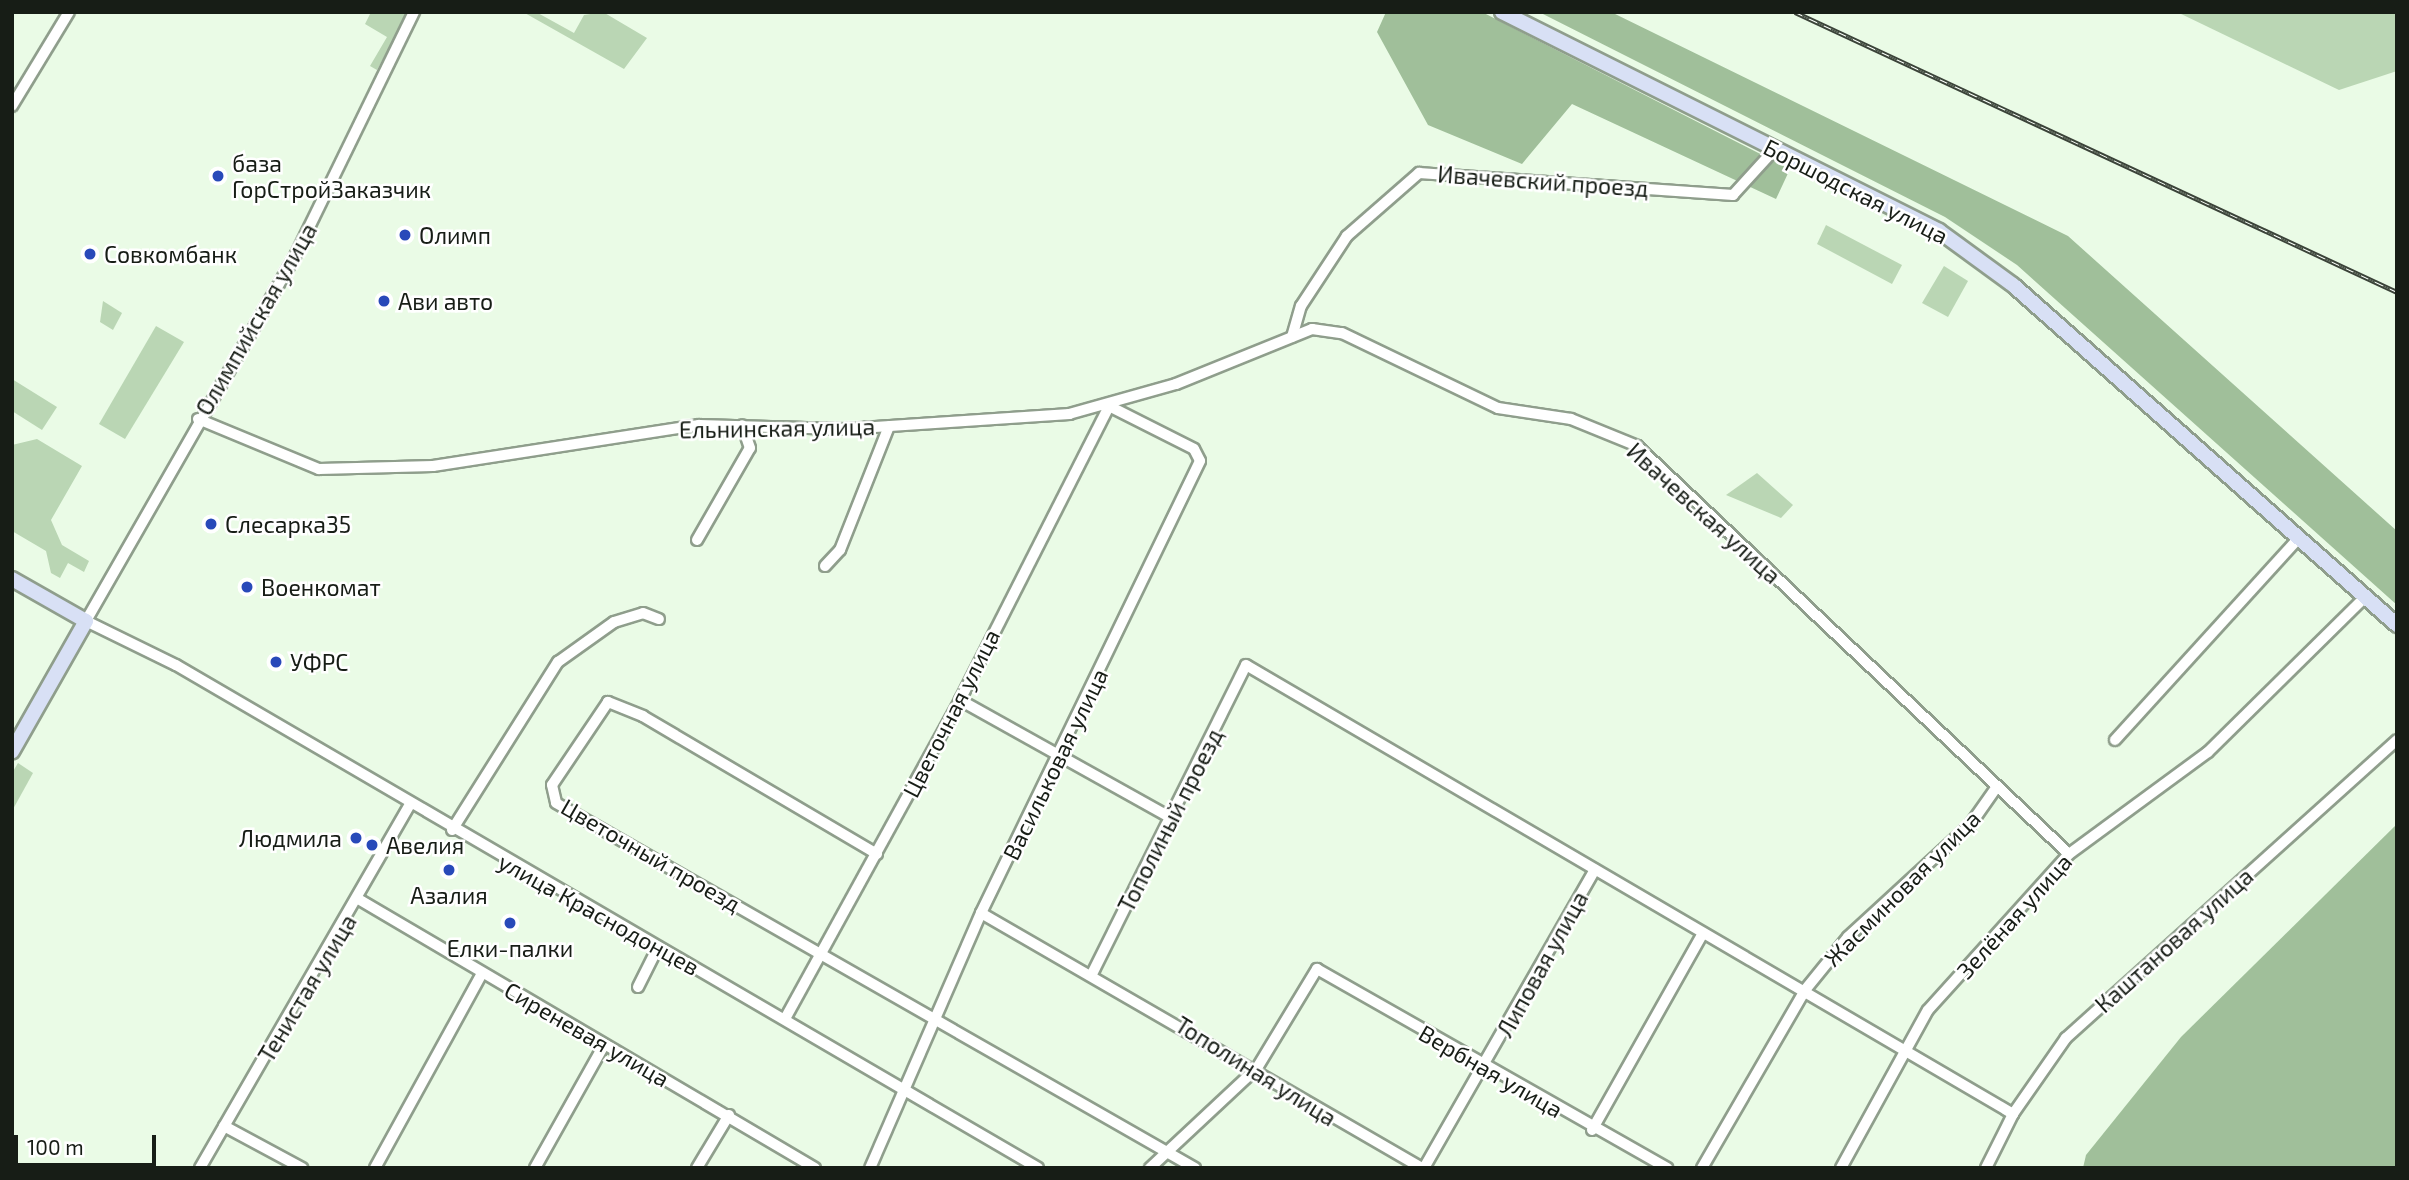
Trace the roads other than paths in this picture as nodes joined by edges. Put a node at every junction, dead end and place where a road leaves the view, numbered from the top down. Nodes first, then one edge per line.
1 (69, 12) edge
2 (414, 12) edge
3 (1502, 12) edge
4 (12, 106) edge
5 (1775, 149) junction
6 (1312, 329) joint
7 (1292, 337) junction
8 (1109, 406) junction
9 (198, 419) junction
10 (743, 425) junction
11 (889, 426) junction
12 (2298, 539) junction
13 (697, 540) dead end
14 (825, 566) dead end
15 (12, 579) edge
16 (2365, 597) junction
17 (659, 619) dead end
18 (86, 621) junction
19 (2397, 625) edge
20 (960, 700) junction
21 (2115, 740) dead end
22 (2397, 740) edge
23 (12, 751) edge
24 (1059, 754) junction
25 (1996, 788) junction
26 (409, 806) junction
27 (1173, 818) junction
28 (452, 830) junction
29 (2069, 853) junction
30 (877, 854) junction
31 (1595, 869) junction
32 (360, 900) junction
33 (981, 913) junction
34 (1703, 933) junction
35 (658, 947) junction
36 (823, 952) junction
37 (482, 973) junction
38 (1092, 974) junction
39 (638, 987) dead end
40 (1805, 990) junction
41 (934, 1016) junction
42 (786, 1017) junction
43 (604, 1045) junction
44 (1904, 1046) junction
45 (1486, 1067) junction
46 (1257, 1068) junction
47 (907, 1090) junction
48 (2013, 1114) junction
49 (729, 1115) junction
50 (224, 1126) junction
51 (1592, 1130) junction
52 (1165, 1152) junction
53 (200, 1168) edge
54 (302, 1168) edge
55 (374, 1168) edge
56 (535, 1168) edge
57 (697, 1168) edge
58 (815, 1168) edge
59 (870, 1168) edge
60 (1038, 1168) edge
61 (1150, 1168) edge
62 (1195, 1168) edge
63 (1423, 1168) edge
64 (1668, 1168) edge
65 (1702, 1168) edge
66 (1841, 1168) edge
67 (1986, 1168) edge

1 - 4 street
2 - 9 street, Олимпийская улица
3 - 5 street, Боршодская улица
5 - 7 street, Ивачевский проезд
5 - 12 street, Боршодская улица
6 - 7 street, Ельнинская улица
6 - 25 street, Ивачевская улица
7 - 8 street, Ельнинская улица
8 - 11 street, Ельнинская улица
8 - 20 street, Цветочная улица
8 - 24 street, Васильковая улица
9 - 10 street, Ельнинская улица
9 - 18 street, Олимпийская улица
10 - 11 street, Ельнинская улица
10 - 13 street
11 - 14 street
12 - 16 street, Боршодская улица
12 - 21 street
15 - 18 street, улица Краснодонцев
16 - 19 street, Боршодская улица
16 - 29 street, Зелёная улица
17 - 28 street
18 - 23 street
18 - 26 street, улица Краснодонцев
20 - 24 street
20 - 30 street, Цветочная улица
22 - 48 street, Каштановая улица
24 - 27 street
24 - 33 street, Васильковая улица
25 - 29 street, Ивачевская улица
25 - 40 street, Жасминовая улица
26 - 28 street, улица Краснодонцев
26 - 32 street, Тенистая улица
27 - 31 street, Тополиный проезд
27 - 38 street, Тополиный проезд
28 - 35 street, улица Краснодонцев
29 - 44 street, Зелёная улица
30 - 36 street, Цветочная улица
30 - 36 street, Цветочный проезд
31 - 34 street
31 - 45 street, Липовая улица
32 - 37 street, Сиреневая улица
32 - 50 street, Тенистая улица
33 - 38 street, Тополиная улица
33 - 41 street, Васильковая улица
34 - 40 street
34 - 51 street
35 - 39 street
35 - 42 street, улица Краснодонцев
36 - 41 street, Цветочный проезд
36 - 42 street, Цветочная улица
37 - 43 street, Сиреневая улица
37 - 55 street
38 - 46 street, Тополиная улица
40 - 44 street
40 - 65 street, Жасминовая улица
41 - 47 street, Васильковая улица
41 - 52 street, Цветочный проезд
42 - 47 street, улица Краснодонцев
43 - 49 street, Сиреневая улица
43 - 56 street
44 - 48 street
44 - 66 street, Зелёная улица
45 - 46 street, Вербная улица
45 - 51 street, Вербная улица
45 - 63 street, Липовая улица
46 - 52 street
46 - 63 street, Тополиная улица
47 - 59 street, Васильковая улица
47 - 60 street, улица Краснодонцев
48 - 67 street, Каштановая улица
49 - 57 street
49 - 58 street, Сиреневая улица
50 - 53 street, Тенистая улица
50 - 54 street
51 - 64 street, Вербная улица
52 - 61 street
52 - 62 street, Цветочный проезд

